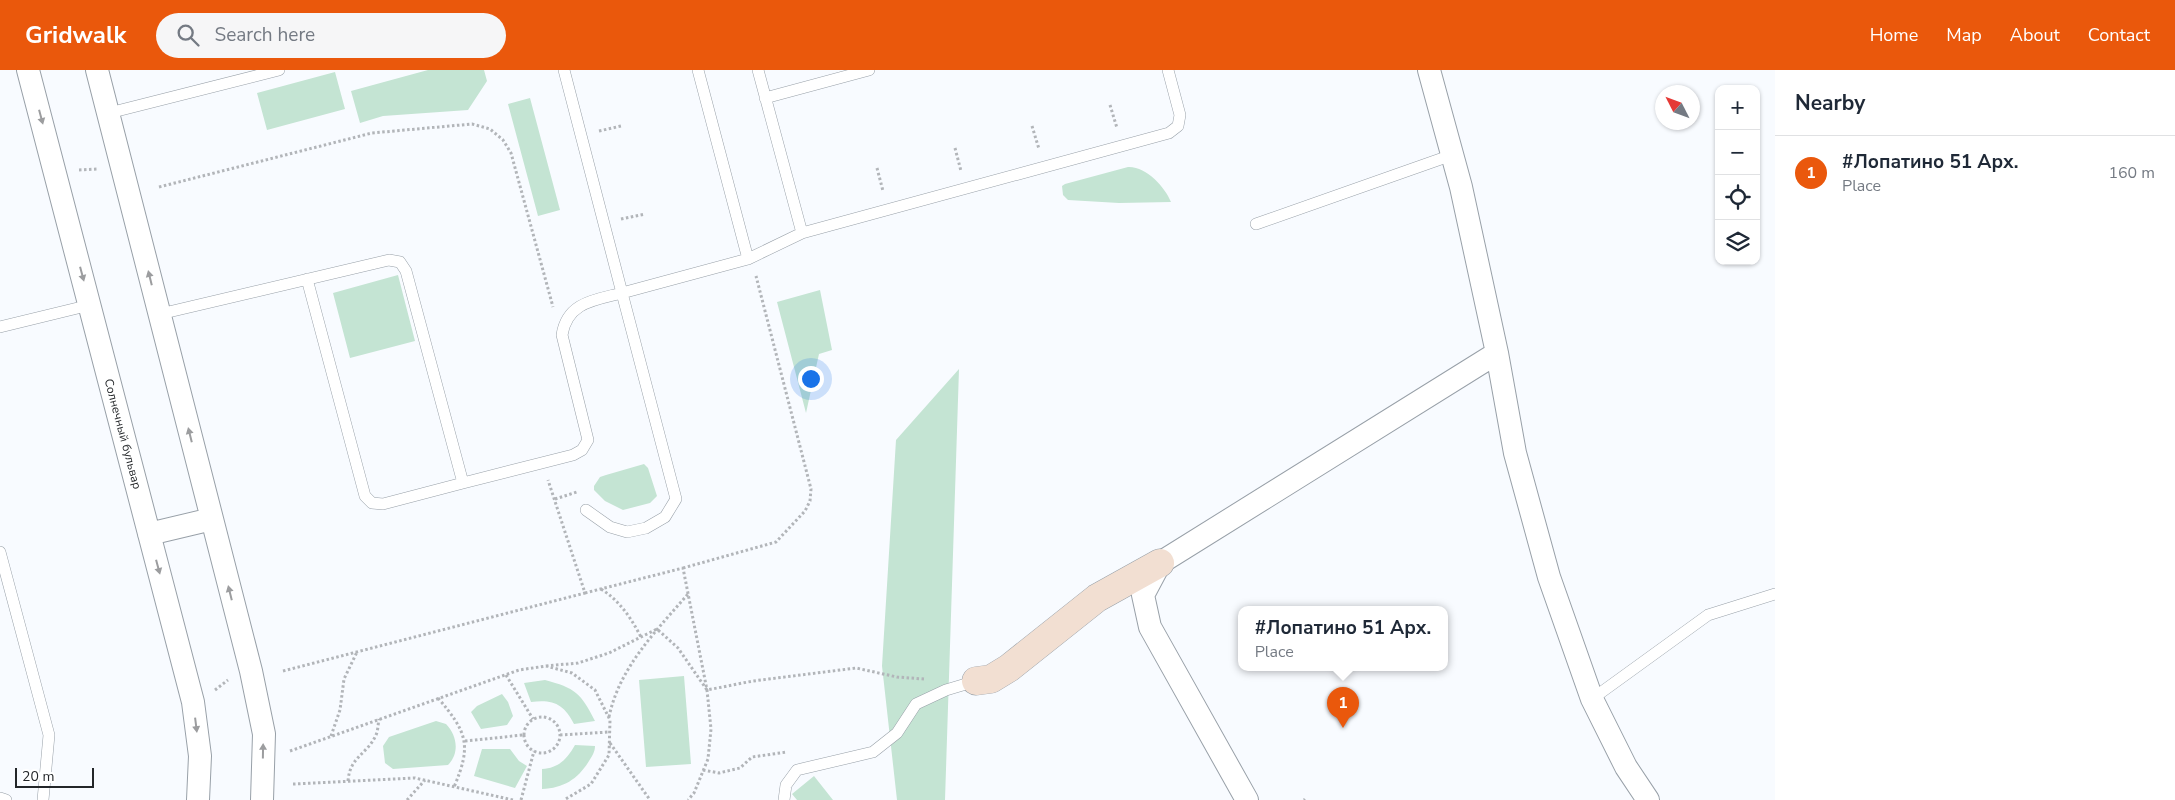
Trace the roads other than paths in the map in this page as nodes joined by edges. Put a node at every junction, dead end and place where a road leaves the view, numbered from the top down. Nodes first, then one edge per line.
1 (28, 70) edge
2 (98, 70) edge
3 (280, 70) edge
4 (564, 70) edge
5 (698, 70) edge
6 (758, 70) edge
7 (869, 70) edge
8 (1168, 70) edge
9 (1429, 70) edge
10 (765, 98) junction
11 (108, 113) junction
12 (1452, 155) junction
13 (1256, 224) dead end
14 (802, 233) junction
15 (749, 258) junction
16 (307, 279) junction
17 (622, 293) junction
18 (90, 305) junction
19 (160, 314) junction
20 (0, 327) edge
21 (1497, 353) junction
22 (463, 483) junction
23 (586, 510) dead end
24 (212, 519) junction
25 (150, 534) junction
26 (0, 552) edge
27 (1160, 563) junction
28 (1775, 594) edge
29 (976, 681) joint
30 (1592, 699) junction
31 (0, 798) edge
32 (6, 800) edge
33 (43, 800) edge
34 (198, 800) edge
35 (262, 800) edge
36 (784, 800) edge
37 (1247, 800) edge
38 (1648, 800) edge

1 -> 18 street, Солнечный бульвар
2 - 11 street
3 - 11 lane
4 - 17 lane
5 - 15 lane
6 - 10 lane
7 - 10 lane
8 - 14 lane
9 - 12 street
10 - 14 lane
19 -> 11 street
12 - 13 lane
12 - 21 street
14 - 15 lane
15 - 17 lane
16 - 19 lane
16 - 22 lane
16 - 22 lane
17 - 22 lane
17 - 23 lane
18 - 20 lane
18 - 25 street, Солнечный бульвар
24 -> 19 street
21 - 27 street
21 - 30 street
24 - 25 street
35 -> 24 street
25 -> 34 street, Солнечный бульвар
26 - 33 lane
27 - 29 street
27 - 37 street
28 - 30 lane
29 - 36 lane
30 - 38 street
31 - 32 lane

